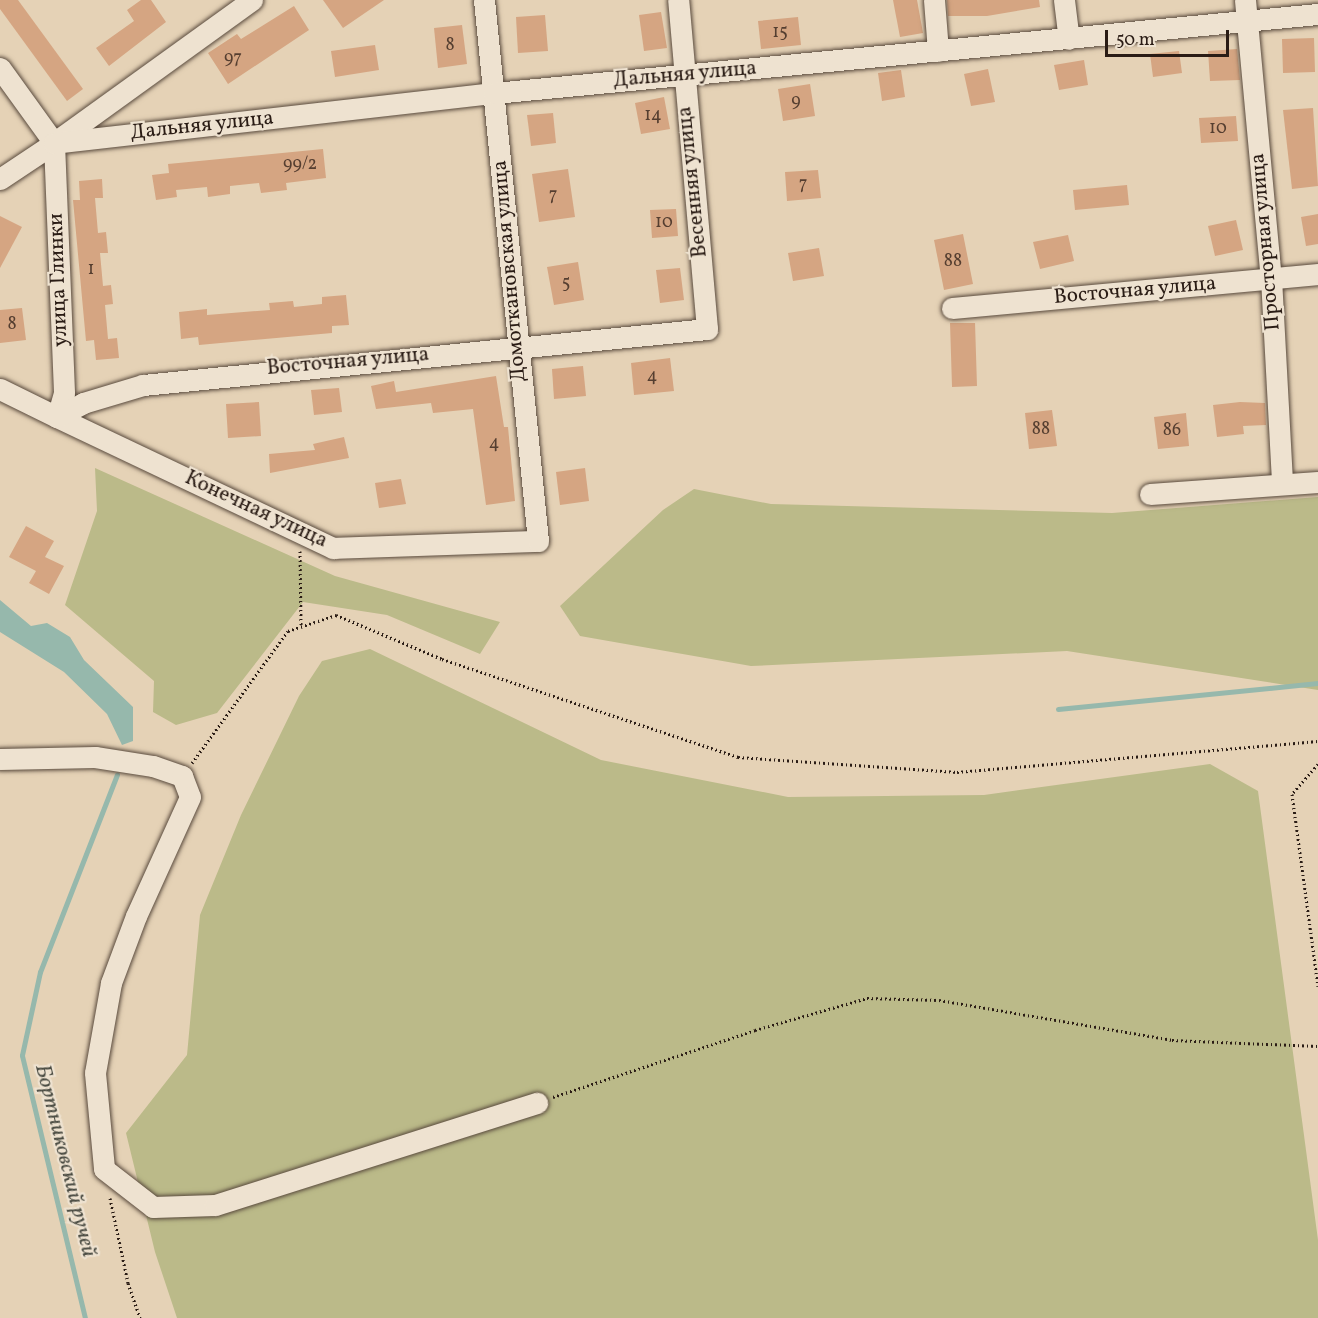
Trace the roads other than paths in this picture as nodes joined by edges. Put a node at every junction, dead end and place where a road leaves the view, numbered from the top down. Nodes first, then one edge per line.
1 (252, 0) edge
2 (484, 0) edge
3 (678, 0) edge
4 (934, 0) edge
5 (1064, 0) edge
6 (1246, 10) edge
7 (1318, 14) edge
8 (1069, 39) junction
9 (938, 51) junction
10 (0, 68) edge
11 (683, 75) junction
12 (494, 93) junction
13 (54, 142) junction
14 (0, 179) edge
15 (1318, 274) edge
16 (1271, 278) junction
17 (952, 308) dead end
18 (707, 329) joint
19 (517, 346) junction
20 (0, 389) edge
21 (57, 417) junction
22 (1318, 482) edge
23 (1282, 484) junction
24 (1150, 494) dead end
25 (538, 541) joint
26 (0, 759) edge
27 (537, 1103) road end

1 - 13 street
2 - 12 street, Домоткановская улица
3 - 11 street, Весенняя улица
4 - 9 street
5 - 8 street
6 - 7 street, Дальняя улица
6 - 8 street, Дальняя улица
6 - 16 street, Просторная улица
8 - 9 street, Дальняя улица
9 - 11 street, Дальняя улица
10 - 13 street
11 - 12 street, Дальняя улица
11 - 18 street, Весенняя улица
12 - 13 street, Дальняя улица
12 - 19 street, Домоткановская улица
13 - 14 street
13 - 21 street, улица Глинки
15 - 16 street, Восточная улица
16 - 17 street, Восточная улица
16 - 23 street, Просторная улица
18 - 19 street, Восточная улица
19 - 21 street, Восточная улица
19 - 25 street, Домоткановская улица
20 - 21 street
21 - 25 street, Конечная улица
22 - 23 street
23 - 24 street
26 - 27 street

